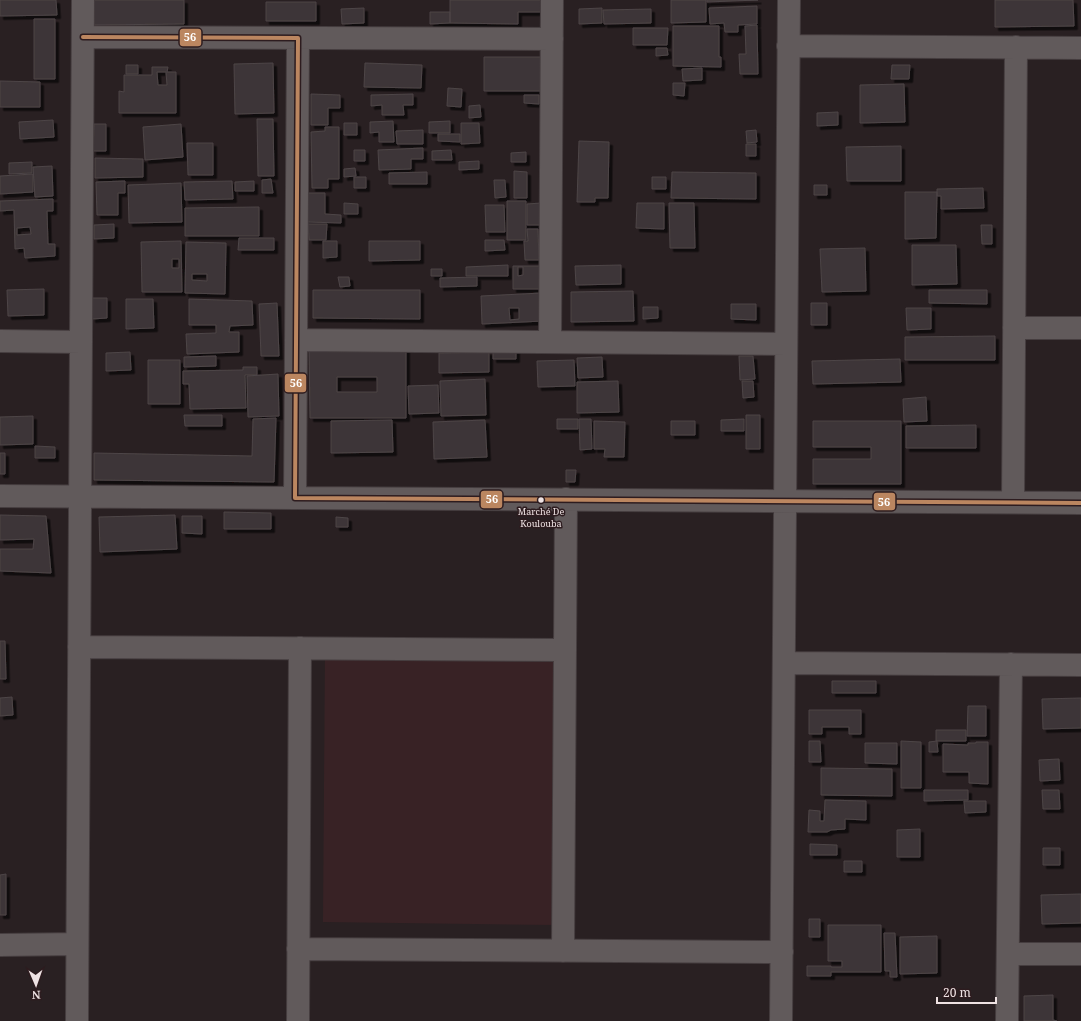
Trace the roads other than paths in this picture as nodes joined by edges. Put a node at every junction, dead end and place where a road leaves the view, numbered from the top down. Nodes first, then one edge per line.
1 (83, 0) edge
2 (552, 0) edge
3 (789, 0) edge
4 (83, 37) junction
5 (298, 38) junction
6 (552, 38) junction
7 (788, 46) junction
8 (1016, 47) junction
9 (1081, 48) edge
10 (1014, 328) junction
11 (1081, 328) edge
12 (296, 340) junction
13 (0, 341) edge
14 (81, 342) junction
15 (550, 342) junction
16 (786, 344) junction
17 (0, 496) edge
18 (80, 496) junction
19 (295, 498) junction
20 (566, 499) junction
21 (785, 501) junction
22 (1013, 502) junction
23 (1081, 503) edge
24 (79, 647) junction
25 (300, 648) junction
26 (565, 650) junction
27 (784, 663) junction
28 (1011, 664) junction
29 (1081, 665) edge
30 (77, 944) junction
31 (0, 945) edge
32 (298, 949) junction
33 (563, 951) junction
34 (782, 952) junction
35 (1008, 954) junction
36 (1081, 954) edge
37 (76, 1021) edge
38 (298, 1021) edge
39 (781, 1021) edge
40 (1007, 1021) edge

1 - 4 street
2 - 6 street
3 - 7 street
4 - 5 street
4 - 14 street
5 - 6 street
5 - 12 street
6 - 15 street
7 - 8 street
7 - 16 street
8 - 9 street
8 - 10 street
10 - 11 street
10 - 22 street
12 - 15 street
12 - 19 street
13 - 14 street
14 - 18 street
15 - 16 street
16 - 21 street
17 - 18 street
18 - 19 street
18 - 24 street
19 - 20 street
20 - 21 street
20 - 26 street
21 - 22 street
21 - 27 street
22 - 23 street
24 - 25 street
24 - 30 street
25 - 26 street
25 - 32 street
26 - 33 street
27 - 28 street
27 - 34 street
28 - 29 street
28 - 35 street
30 - 31 street
30 - 37 street
32 - 33 street
32 - 38 street
33 - 34 street
34 - 39 street
35 - 36 street
35 - 40 street

